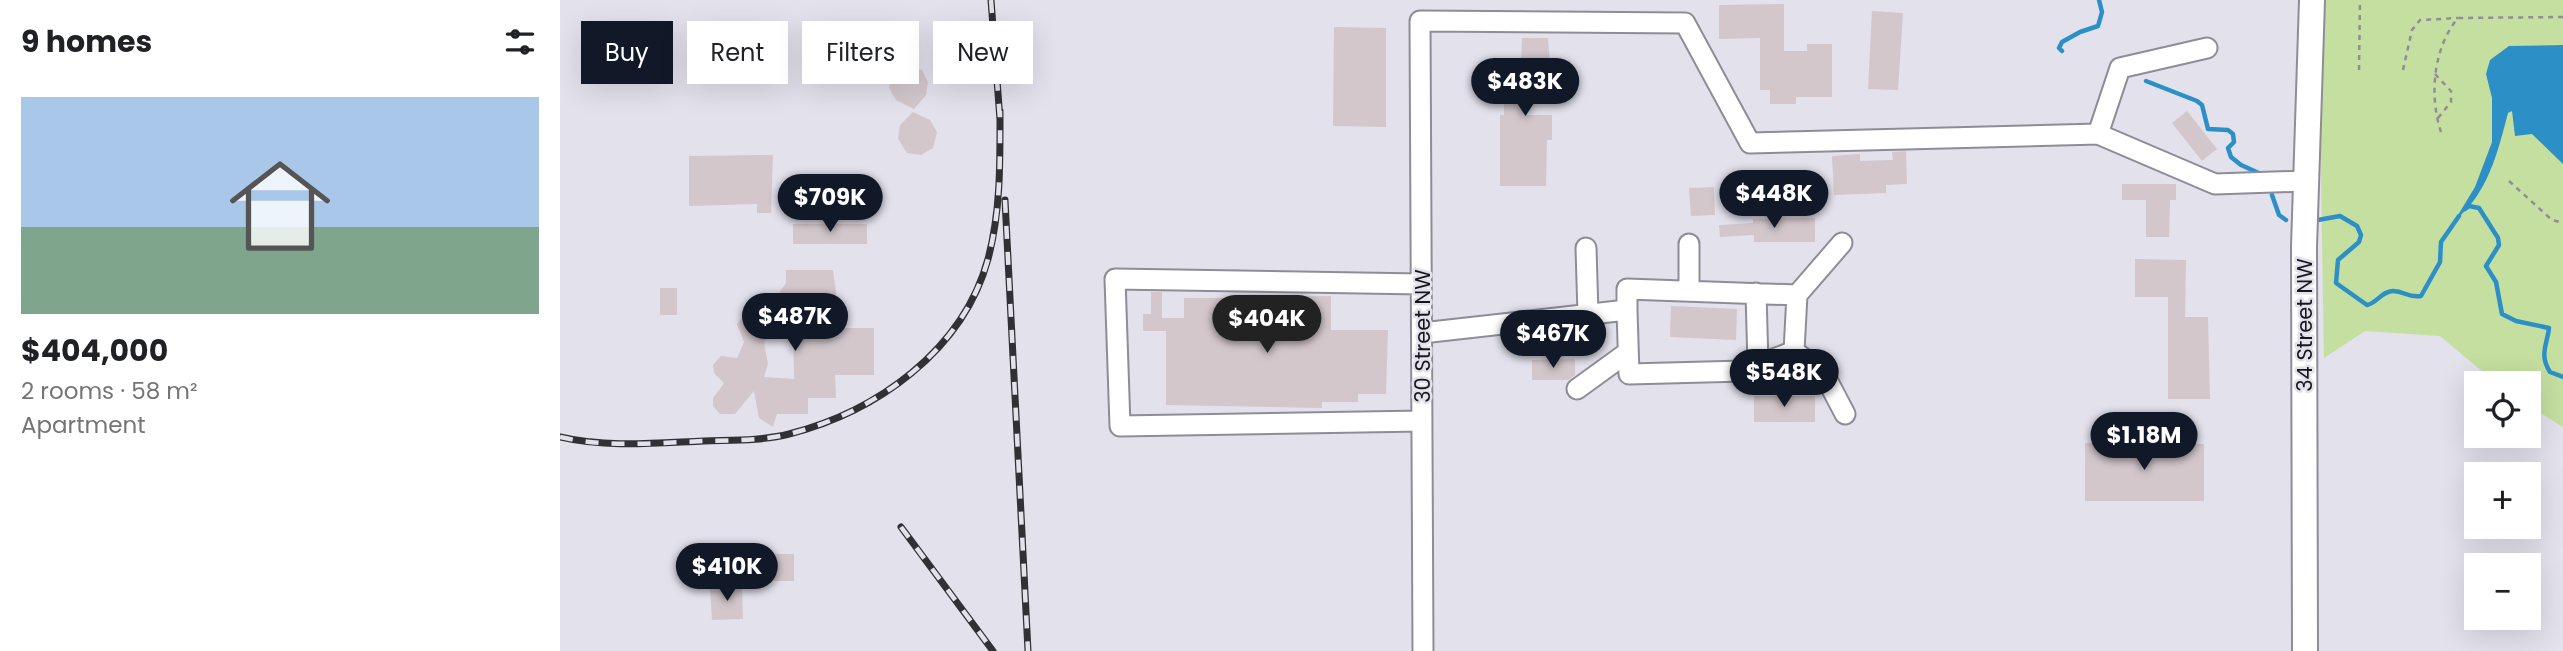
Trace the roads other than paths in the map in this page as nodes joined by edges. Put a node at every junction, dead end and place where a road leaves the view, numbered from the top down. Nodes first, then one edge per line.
1 (2312, 0) edge
2 (2207, 48) dead end
3 (2098, 134) junction
4 (2305, 181) junction
5 (1842, 243) dead end
6 (1689, 244) dead end
7 (1586, 248) dead end
8 (1422, 284) junction
9 (1689, 291) junction
10 (1756, 293) junction
11 (1797, 295) junction
12 (1627, 310) junction
13 (1588, 314) junction
14 (1422, 333) junction
15 (1794, 351) junction
16 (1628, 352) junction
17 (1758, 365) junction
18 (1577, 389) dead end
19 (1845, 414) dead end
20 (1422, 421) junction
21 (1423, 651) edge
22 (2305, 651) edge

1 - 4 main road, 34 Street NW
2 - 3 street
3 - 4 street
3 - 8 street, 30 Street NW
4 - 22 main road, 34 Street NW
5 - 11 street
6 - 9 street
7 - 13 street
8 - 14 street, 30 Street NW
8 - 20 street
9 - 10 street
9 - 12 street
10 - 11 street
10 - 17 street
11 - 15 street
12 - 13 street
12 - 16 street
13 - 14 street
14 - 20 street, 30 Street NW
15 - 17 street
15 - 19 street
16 - 17 street
16 - 18 street
20 - 21 street, 30 Street NW

